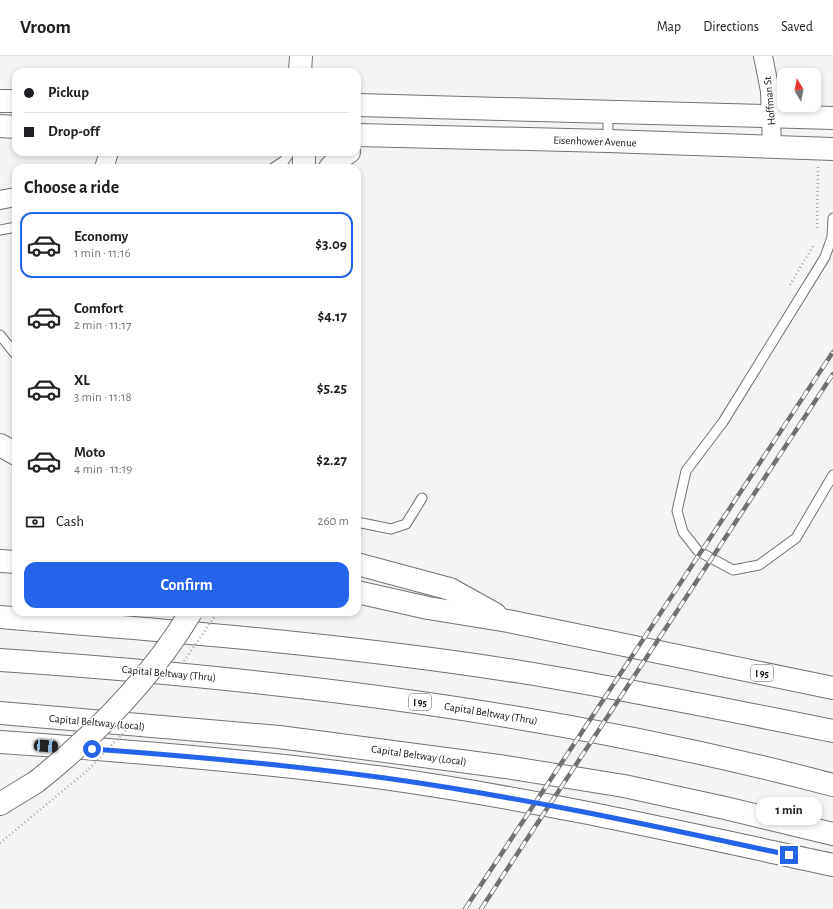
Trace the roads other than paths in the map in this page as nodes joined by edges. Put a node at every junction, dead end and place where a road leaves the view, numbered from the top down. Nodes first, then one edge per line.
1 (301, 56) edge
2 (763, 56) edge
3 (300, 68) edge
4 (0, 101) edge
5 (12, 101) edge
6 (361, 105) edge
7 (608, 111) junction
8 (772, 116) junction
9 (833, 118) edge
10 (0, 126) edge
11 (12, 127) edge
12 (361, 135) edge
13 (424, 136) junction
14 (608, 141) junction
15 (772, 146) junction
16 (361, 148) edge
17 (826, 155) edge
18 (287, 156) edge
19 (343, 156) edge
20 (279, 164) edge
21 (334, 164) edge
22 (12, 198) edge
23 (0, 200) edge
24 (833, 218) edge
25 (12, 228) edge
26 (0, 230) edge
27 (833, 238) edge
28 (0, 335) edge
29 (12, 350) edge
30 (0, 445) edge
31 (12, 452) edge
32 (0, 457) edge
33 (12, 462) edge
34 (833, 476) edge
35 (422, 498) dead end
36 (361, 523) edge
37 (0, 561) edge
38 (12, 562) edge
39 (361, 565) edge
40 (361, 593) edge
41 (188, 616) edge
42 (0, 617) edge
43 (508, 621) junction
44 (0, 660) edge
45 (833, 688) edge
46 (0, 713) edge
47 (833, 731) edge
48 (0, 742) edge
49 (139, 752) junction
50 (0, 754) edge
51 (833, 785) edge
52 (0, 804) edge
53 (833, 834) edge
54 (833, 865) edge

1 - 3 main road
2 - 8 street, Hoffman St
4 - 5 main road
6 - 7 main road
7 - 8 main road
7 - 14 lane
8 - 9 main road
8 - 15 street, Hoffman St
10 - 11 main road
12 - 13 main road, Eisenhower Avenue
13 - 14 main road, Eisenhower Avenue
13 - 16 main road
14 - 15 main road, Eisenhower Avenue
15 - 17 main road, Eisenhower Avenue
18 - 20 lane
19 - 21 main road
22 - 23 street
24 - 27 lane
25 - 26 lane
27 - 34 lane
28 - 29 lane
30 - 31 main road
32 - 33 main road
35 - 36 lane
37 - 38 main road
39 - 43 main road
40 - 43 main road, I 95
41 - 52 main road, bridge
42 - 47 main road
43 - 45 main road, I 95
44 - 51 main road, Capital Beltway (Thru) / I 95
46 - 53 main road, Capital Beltway (Local)
48 - 49 main road
49 - 50 main road
49 - 54 main road

